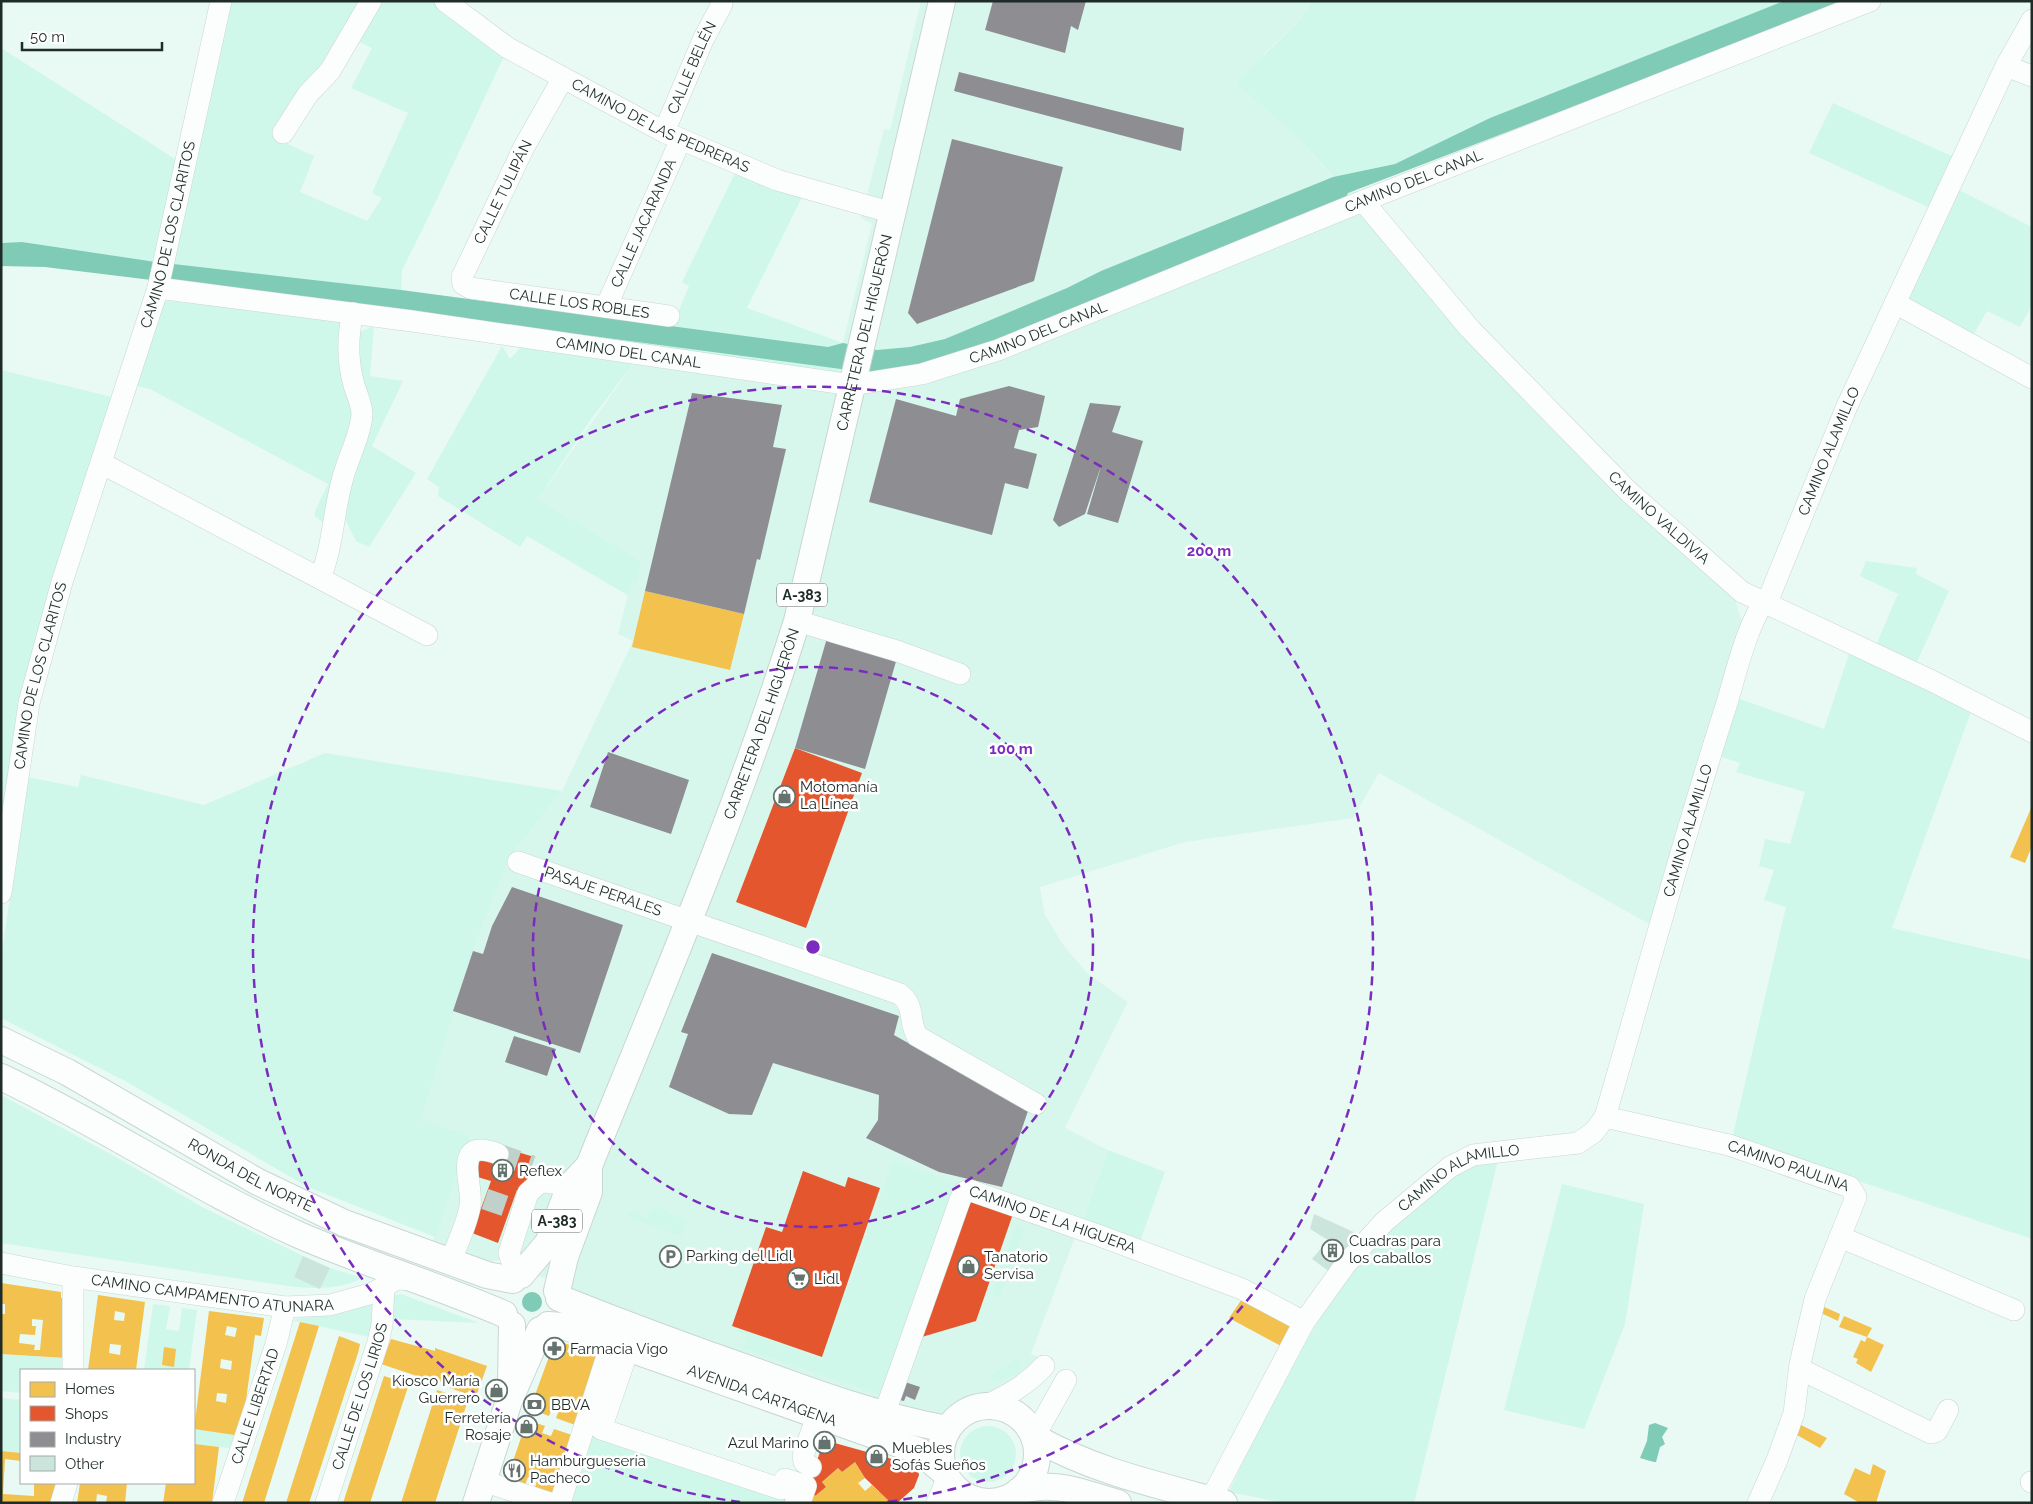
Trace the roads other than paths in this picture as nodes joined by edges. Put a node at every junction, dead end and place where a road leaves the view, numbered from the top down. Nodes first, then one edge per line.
1 (221, 1) edge
2 (372, 1) edge
3 (445, 1) edge
4 (942, 1) edge
5 (1870, 1) edge
6 (722, 4) dead end
7 (2032, 20) edge
8 (2006, 66) junction
9 (2032, 76) edge
10 (563, 78) junction
11 (283, 133) dead end
12 (673, 136) junction
13 (1364, 202) junction
14 (893, 214) junction
15 (158, 288) junction
16 (490, 291) joint
17 (1895, 303) junction
18 (606, 307) junction
19 (353, 313) junction
20 (669, 316) dead end
21 (2032, 378) edge
22 (852, 385) junction
23 (101, 463) junction
24 (320, 578) junction
25 (1761, 603) junction
26 (796, 621) junction
27 (427, 635) dead end
28 (960, 674) dead end
29 (2032, 732) edge
30 (518, 862) dead end
31 (1, 893) edge
32 (689, 921) junction
33 (1, 1040) edge
34 (1, 1077) edge
35 (1036, 1104) dead end
36 (1605, 1117) junction
37 (498, 1154) tunnel mouth
38 (589, 1166) junction
39 (570, 1186) junction
40 (1840, 1237) junction
41 (450, 1262) junction
42 (1, 1263) edge
43 (73, 1277) junction
44 (517, 1277) junction
45 (418, 1280) junction
46 (384, 1287) junction
47 (558, 1295) junction
48 (285, 1307) junction
49 (2014, 1310) dead end
50 (508, 1320) junction
51 (1304, 1322) junction
52 (544, 1328) junction
53 (1044, 1366) dead end
54 (73, 1369) edge
55 (1800, 1369) junction
56 (1066, 1380) dead end
57 (509, 1401) junction
58 (985, 1406) junction
59 (1948, 1410) dead end
60 (884, 1415) junction
61 (817, 1416) junction
62 (947, 1429) junction
63 (1034, 1437) junction
64 (811, 1467) dead end
65 (67, 1484) edge
66 (950, 1487) edge
67 (480, 1492) edge
68 (1020, 1492) junction
69 (1217, 1501) edge
70 (61, 1503) edge
71 (223, 1503) edge
72 (326, 1503) edge
73 (550, 1503) edge
74 (560, 1503) edge
75 (795, 1503) edge
76 (937, 1503) edge
77 (1118, 1503) edge
78 (1758, 1503) edge

1 - 15 street, CAMINO DE LOS CLARITOS
2 - 11 street
3 - 10 street, CAMINO DE LAS PEDRERAS
4 - 14 main road, CARRETERA DEL HIGUERÓN / A-383
5 - 13 street, CAMINO DEL CANAL
6 - 12 street, CALLE BELÉN
7 - 8 street, CAMINO ALAMILLO
8 - 9 street
8 - 17 street, CAMINO ALAMILLO
10 - 12 street, CAMINO DE LAS PEDRERAS
10 - 16 street, CALLE TULIPÁN
12 - 14 street, CAMINO DE LAS PEDRERAS
12 - 18 street, CALLE JACARANDA
13 - 22 street, CAMINO DEL CANAL
13 - 25 street, CAMINO VALDIVIA
14 - 22 main road, CARRETERA DEL HIGUERÓN / A-383
15 - 19 street, CAMINO DEL CANAL
15 - 23 street, CAMINO DE LOS CLARITOS
16 - 18 street, CALLE LOS ROBLES
17 - 21 street
17 - 25 street, CAMINO ALAMILLO
18 - 20 street, CALLE LOS ROBLES
19 - 22 street, CAMINO DEL CANAL
19 - 24 street
22 - 26 main road, CARRETERA DEL HIGUERÓN / A-383
23 - 24 street
23 - 31 street, CAMINO DE LOS CLARITOS
24 - 27 street
25 - 29 street, CAMINO VALDIVIA
25 - 36 street, CAMINO ALAMILLO
26 - 28 street
26 - 32 main road, CARRETERA DEL HIGUERÓN / A-383
30 - 32 street, PASAJE PERALES
32 - 35 street, PASAJE PERALES
32 - 38 main road, CARRETERA DEL HIGUERÓN / A-383
33 - 41 main road, RONDA DEL NORTE
34 - 45 main road, RONDA DEL NORTE
36 - 40 street, CAMINO PAULINA
36 - 51 street, CAMINO ALAMILLO
37 - 41 street
38 - 39 main road, A-383
38 - 47 main road, A-383
39 - 44 main road, A-383
39 - 44 street
40 - 49 street
40 - 55 street, CAMINO PAULINA
41 - 44 main road, RONDA DEL NORTE
42 - 43 street, CAMINO CAMPAMENTO ATUNARA
43 - 48 street, CAMINO CAMPAMENTO ATUNARA
43 - 54 street
44 - 47 main road
44 - 50 main road
45 - 46 street, CAMINO CAMPAMENTO ATUNARA
45 - 50 main road, RONDA DEL NORTE
46 - 48 street, CAMINO CAMPAMENTO ATUNARA
46 - 72 street, CALLE DE LOS LIRIOS
47 - 52 main road
47 - 60 main road, AVENIDA CARTAGENA
48 - 71 street, CALLE LIBERTAD
50 - 52 main road
50 - 57 main road
51 - 60 street, CAMINO DE LA HIGUERA
51 - 69 street, CAMINO ALAMILLO
52 - 57 main road
52 - 61 main road, AVENIDA CARTAGENA
53 - 58 street
55 - 59 street
55 - 78 street, CAMINO PAULINA
56 - 63 street
57 - 67 main road
58 - 62 main road
58 - 63 main road
60 - 62 main road, AVENIDA CARTAGENA
61 - 64 street
61 - 66 main road, AVENIDA CARTAGENA
62 - 66 main road
63 - 68 main road
63 - 69 main road
65 - 70 street
66 - 68 main road
66 - 76 street
67 - 73 street
68 - 77 main road
74 - 75 street

